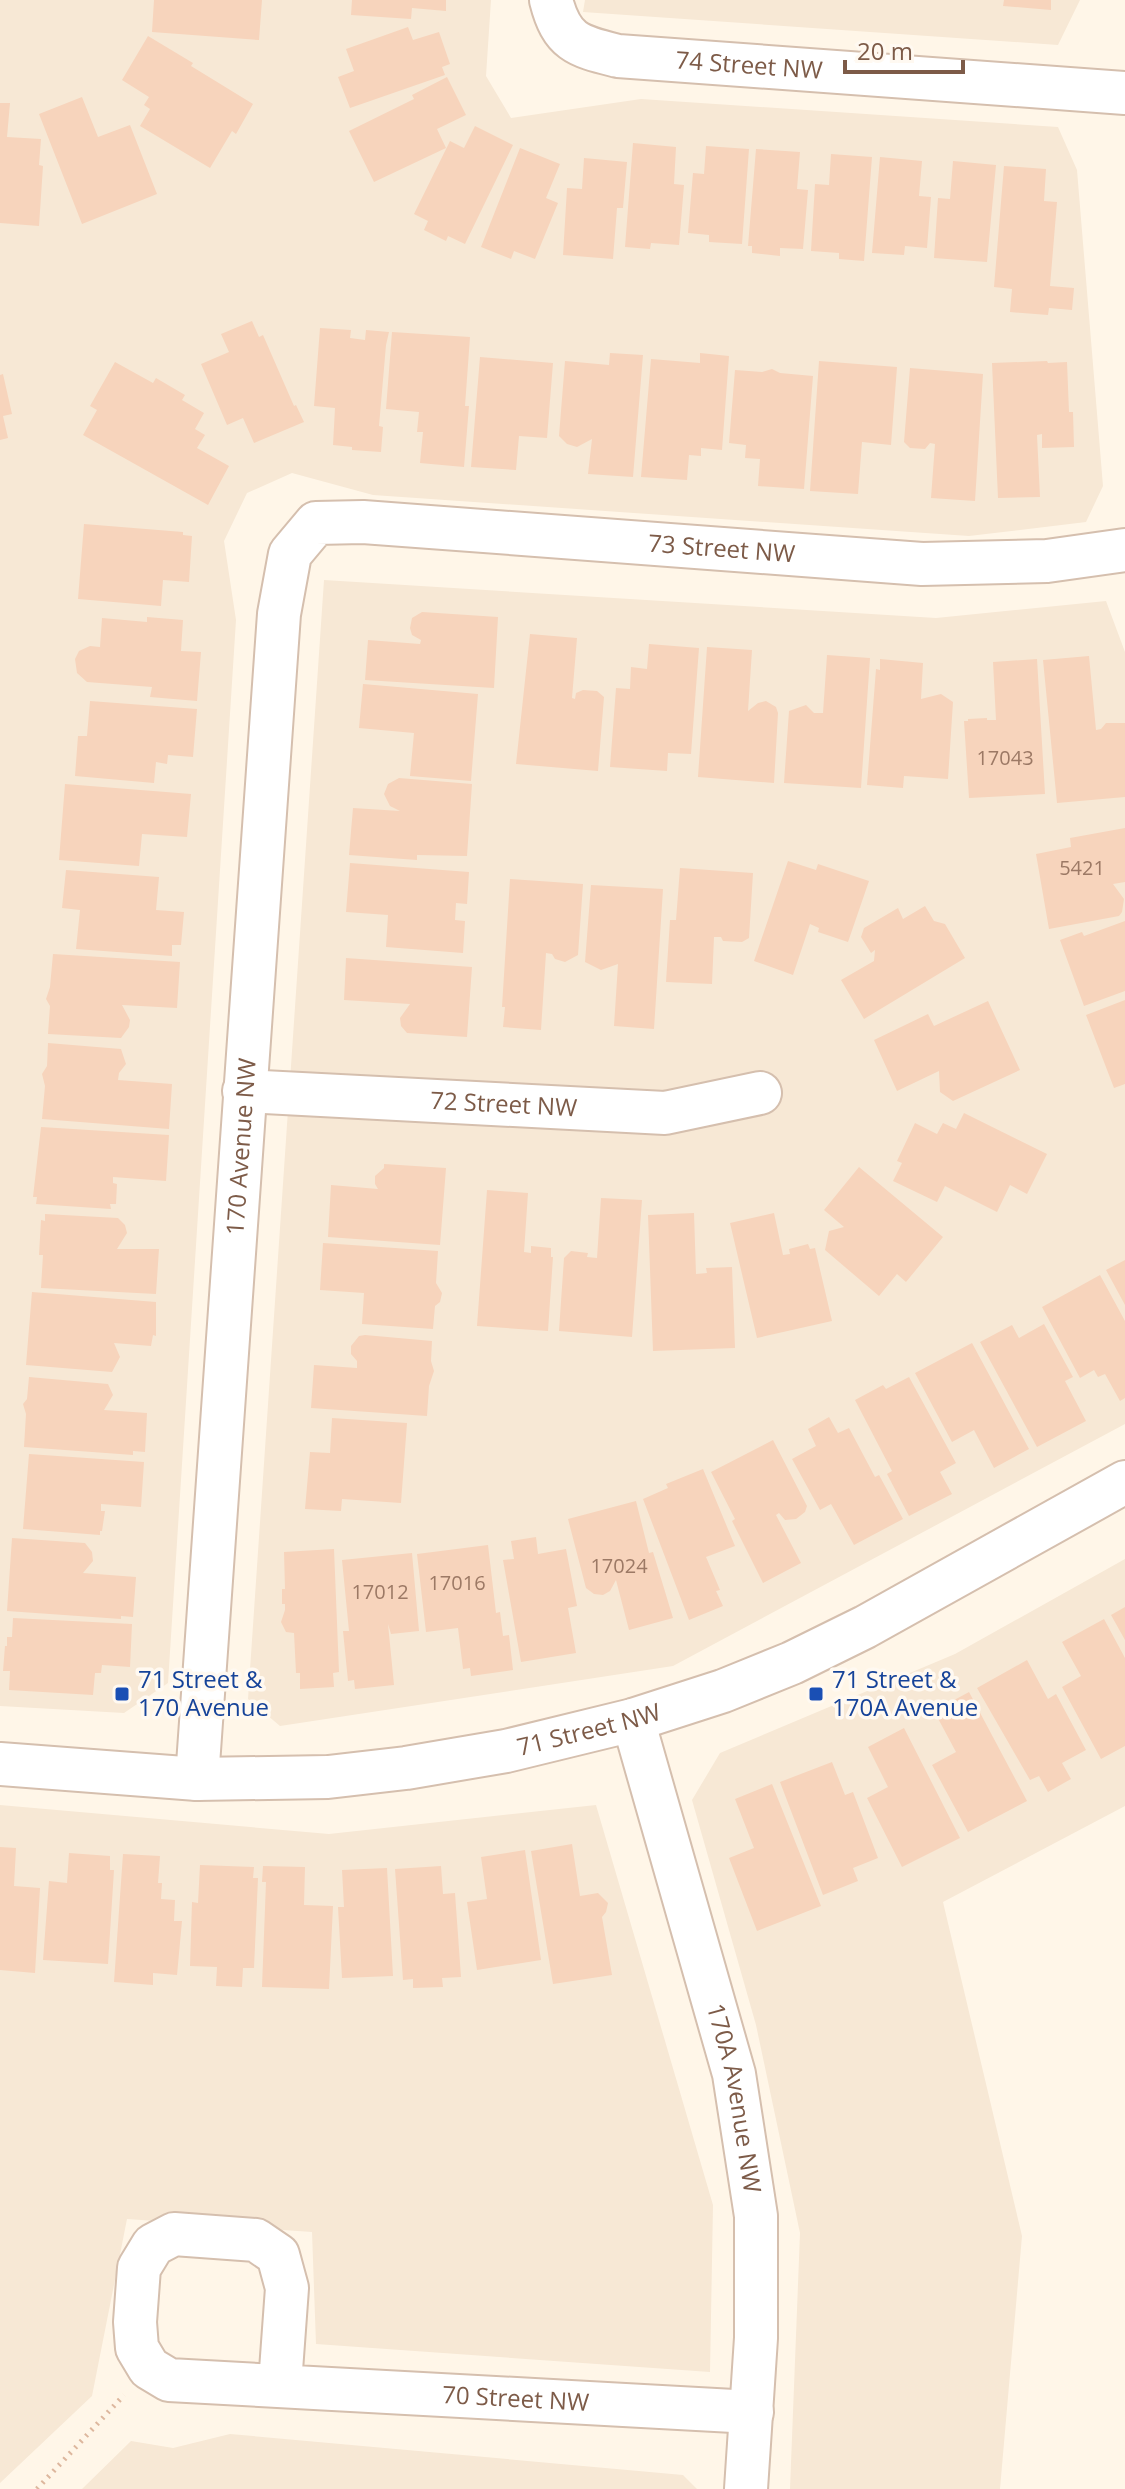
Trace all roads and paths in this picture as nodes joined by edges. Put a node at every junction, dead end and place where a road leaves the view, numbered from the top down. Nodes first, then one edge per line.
1 (551, 0) edge
2 (1125, 93) edge
3 (316, 523) joint
4 (1125, 550) edge
5 (244, 1091) junction
6 (760, 1093) dead end
7 (1125, 1482) edge
8 (633, 1720) junction
9 (0, 1764) edge
10 (197, 1779) junction
11 (149, 2368) junction
12 (280, 2384) junction
13 (752, 2412) junction
14 (37, 2489) edge
15 (746, 2489) edge

1 - 2 street, 74 Street NW
3 - 4 street, 73 Street NW
3 - 5 street, 170 Avenue NW
5 - 6 street, 72 Street NW
5 - 10 street, 170 Avenue NW
7 - 8 street, 71 Street NW
8 - 10 street, 71 Street NW
8 - 13 street, 170A Avenue NW
9 - 10 street, 71 Street NW
11 - 12 street, 70 Street NW
11 - 12 street
11 - 14 path
12 - 13 street, 70 Street NW
13 - 15 street, 170A Avenue NW

